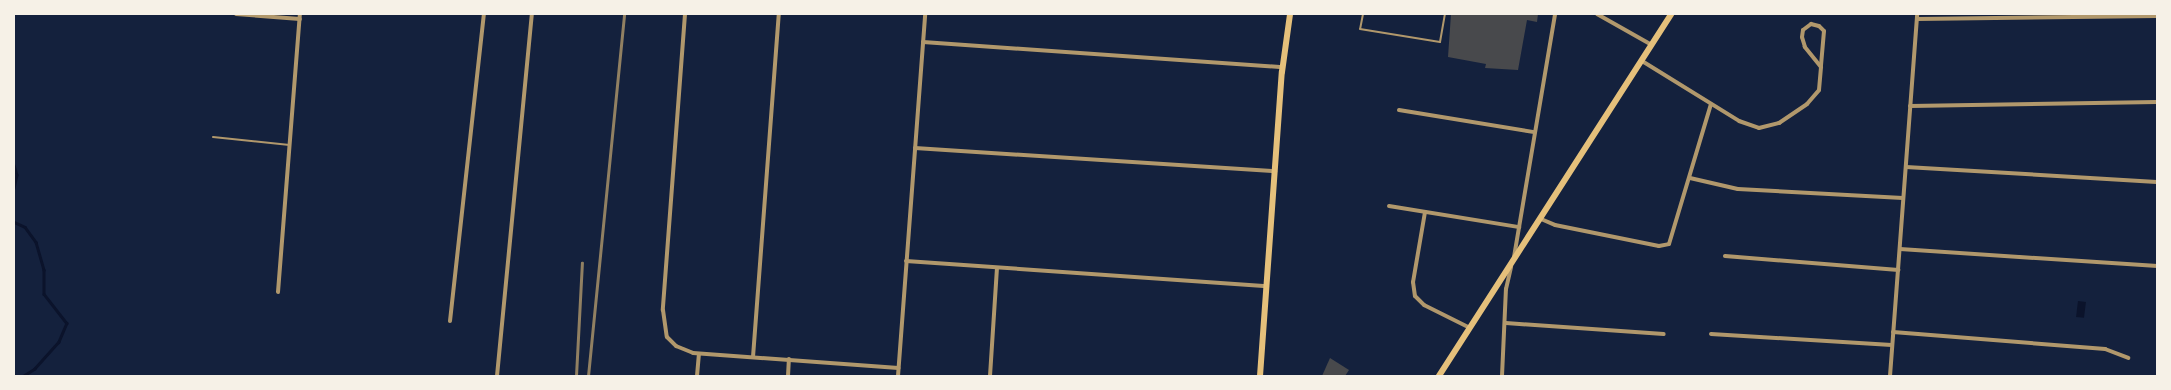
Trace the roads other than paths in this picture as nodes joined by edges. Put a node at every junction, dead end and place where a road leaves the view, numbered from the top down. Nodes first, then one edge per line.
1 (236, 14) edge
2 (300, 14) edge
3 (484, 14) edge
4 (532, 14) edge
5 (685, 14) edge
6 (779, 14) edge
7 (925, 14) edge
8 (1290, 14) edge
9 (1363, 14) edge
10 (1445, 14) edge
11 (1555, 14) edge
12 (1597, 14) edge
13 (1671, 14) edge
14 (1917, 14) edge
15 (2157, 16) edge
16 (300, 19) junction
17 (1917, 20) junction
18 (923, 42) junction
19 (1652, 45) junction
20 (1642, 61) junction
21 (1283, 67) junction
22 (1821, 67) junction
23 (2157, 102) edge
24 (1711, 104) junction
25 (1910, 106) junction
26 (1399, 110) dead end
27 (1534, 132) junction
28 (213, 137) dead end
29 (291, 145) junction
30 (915, 148) junction
31 (1906, 167) junction
32 (1274, 171) junction
33 (1690, 178) junction
34 (2157, 182) edge
35 (1904, 198) junction
36 (1388, 206) dead end
37 (1425, 212) junction
38 (1541, 219) junction
39 (1519, 227) junction
40 (1900, 249) junction
41 (1724, 256) dead end
42 (906, 261) junction
43 (1512, 264) junction
44 (2157, 266) edge
45 (998, 268) junction
46 (1898, 270) junction
47 (1267, 286) junction
48 (278, 292) dead end
49 (450, 321) dead end
50 (1506, 323) junction
51 (1470, 328) junction
52 (1893, 332) junction
53 (1664, 334) dead end
54 (1711, 334) dead end
55 (1892, 345) junction
56 (699, 354) junction
57 (753, 357) junction
58 (2128, 358) dead end
59 (789, 359) junction
60 (898, 368) junction
61 (498, 376) edge
62 (697, 376) edge
63 (788, 376) edge
64 (898, 376) edge
65 (990, 376) edge
66 (1260, 376) edge
67 (1439, 376) edge
68 (1502, 376) edge
69 (1890, 376) edge

1 - 16 street
2 - 16 street
3 - 49 street
4 - 61 street
5 - 56 street
6 - 57 street
7 - 18 street
8 - 21 main road
9 - 10 lane
11 - 27 street
12 - 19 street
13 - 19 main road
14 - 17 street
15 - 17 street
16 - 29 street
17 - 25 street
18 - 21 street
18 - 30 street
19 - 20 main road
20 - 24 street
20 - 38 main road
21 - 32 main road
22 - 22 street
22 - 24 street
23 - 25 street
24 - 33 street
25 - 31 street
26 - 27 street
27 - 39 street
28 - 29 lane
29 - 48 street
30 - 32 street
30 - 42 street
31 - 34 street
31 - 35 street
32 - 47 main road
33 - 35 street
33 - 38 street
35 - 40 street
36 - 37 street
37 - 39 street
37 - 51 street
38 - 43 main road
39 - 43 street
40 - 44 street
40 - 46 street
41 - 46 street
42 - 45 street
42 - 60 street
43 - 50 street
43 - 51 main road
45 - 47 street
45 - 65 street
46 - 52 street
47 - 66 main road
50 - 53 street
50 - 68 street
51 - 67 main road
52 - 55 street
52 - 58 street
54 - 55 street
55 - 69 street
56 - 57 street
56 - 62 street
57 - 59 street
59 - 60 street
59 - 63 street
60 - 64 street

